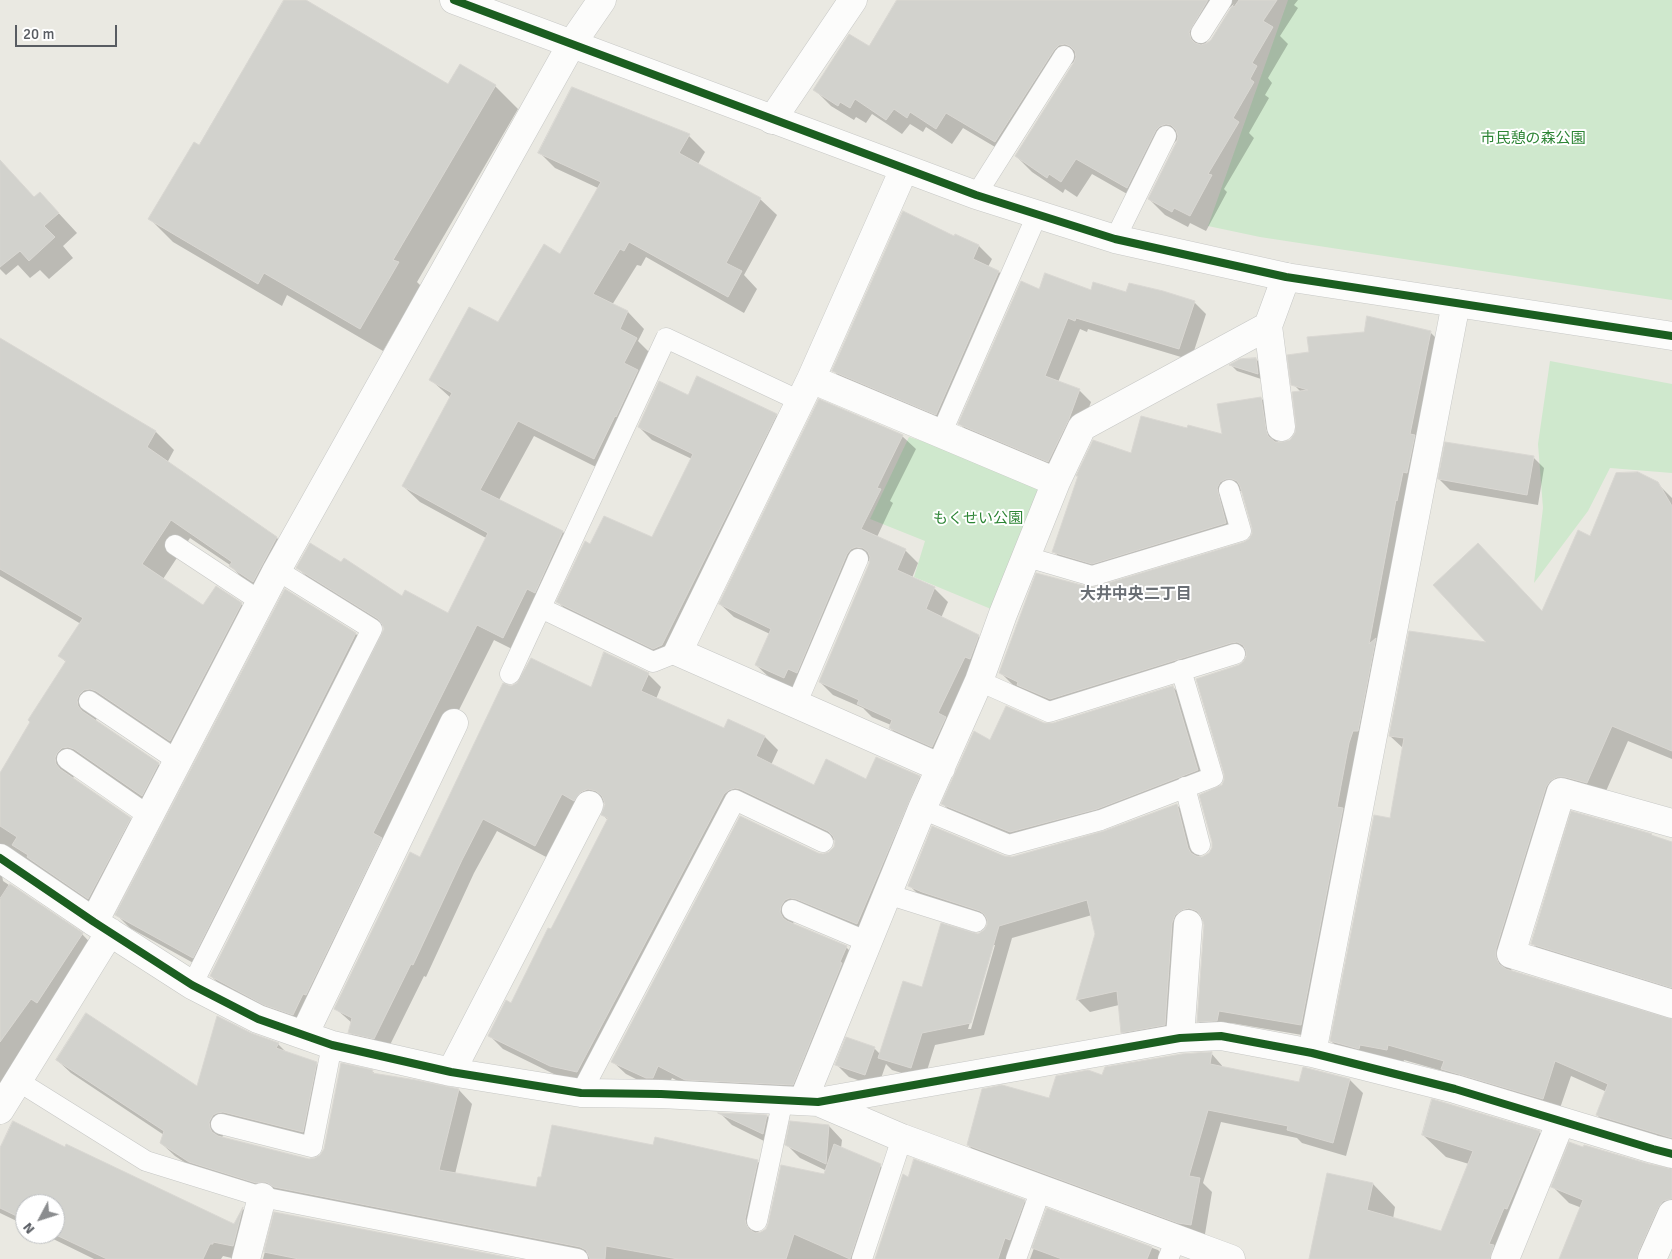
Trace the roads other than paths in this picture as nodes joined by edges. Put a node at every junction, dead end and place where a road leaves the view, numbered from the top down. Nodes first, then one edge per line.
1 (454, 0) edge
2 (602, 0) edge
3 (853, 0) edge
4 (1222, 0) edge
5 (1201, 33) dead end
6 (571, 45) junction
7 (1064, 56) dead end
8 (772, 120) junction
9 (1166, 136) dead end
10 (904, 169) junction
11 (976, 196) junction
12 (1036, 216) junction
13 (1115, 239) junction
14 (1286, 277) junction
15 (1456, 303) junction
16 (1268, 326) junction
17 (1672, 336) edge
18 (805, 390) junction
19 (1281, 427) dead end
20 (942, 434) junction
21 (1056, 482) junction
22 (1229, 490) dead end
23 (175, 545) dead end
24 (1027, 556) junction
25 (858, 559) dead end
26 (277, 570) junction
27 (260, 601) junction
28 (541, 608) junction
29 (678, 652) junction
30 (1235, 654) dead end
31 (1181, 670) junction
32 (510, 674) dead end
33 (979, 681) junction
34 (88, 701) dead end
35 (796, 705) junction
36 (454, 723) dead end
37 (67, 759) dead end
38 (178, 761) junction
39 (941, 768) junction
40 (1185, 787) junction
41 (588, 805) dead end
42 (922, 809) junction
43 (149, 816) junction
44 (1672, 824) edge
45 (823, 842) dead end
46 (1200, 845) dead end
47 (0, 858) edge
48 (887, 894) junction
49 (792, 910) dead end
50 (976, 922) dead end
51 (1188, 924) dead end
52 (102, 927) junction
53 (868, 942) junction
54 (192, 984) junction
55 (1672, 1004) edge
56 (304, 1035) junction
57 (1180, 1038) junction
58 (332, 1045) junction
59 (1312, 1053) junction
60 (451, 1072) junction
61 (18, 1080) junction
62 (581, 1093) junction
63 (802, 1101) junction
64 (0, 1110) edge
65 (1561, 1121) junction
66 (221, 1124) dead end
67 (902, 1138) junction
68 (1672, 1154) edge
69 (1041, 1189) junction
70 (262, 1197) junction
71 (1672, 1214) edge
72 (757, 1221) dead end
73 (1172, 1249) edge
74 (246, 1259) edge
75 (578, 1259) edge
76 (862, 1259) edge
77 (1016, 1259) edge
78 (1231, 1259) edge
79 (1506, 1259) edge
80 (1652, 1259) edge

1 - 6 street
2 - 6 street
3 - 8 street
4 - 5 lane
6 - 8 street
6 - 26 street
7 - 11 lane
8 - 10 street
9 - 13 lane
10 - 11 street
10 - 18 street
11 - 12 street
12 - 13 street
12 - 20 lane
13 - 14 street
14 - 15 street
14 - 16 street
15 - 17 street
15 - 59 street
16 - 19 street
16 - 21 street
18 - 20 street
18 - 28 lane
18 - 29 street
20 - 21 street
21 - 24 street
22 - 24 lane
23 - 27 lane
24 - 33 street
25 - 35 lane
26 - 27 street
26 - 54 lane
27 - 38 street
28 - 29 lane
28 - 32 lane
29 - 35 street
30 - 31 lane
31 - 33 lane
31 - 40 lane
33 - 39 street
34 - 38 lane
35 - 39 street
36 - 56 street
37 - 43 lane
38 - 43 street
39 - 42 street
40 - 42 lane
40 - 46 lane
41 - 60 street
42 - 48 street
43 - 52 street
44 - 55 street
45 - 62 lane
47 - 52 street
48 - 50 lane
48 - 53 street
49 - 53 lane
51 - 57 street
52 - 54 street
52 - 61 street
53 - 63 street
54 - 56 street
56 - 58 street
57 - 59 street
57 - 63 street
58 - 60 street
58 - 66 lane
59 - 65 street
60 - 62 street
61 - 64 street
61 - 70 lane
62 - 63 street
63 - 67 street
63 - 72 lane
65 - 68 street
65 - 79 street
67 - 69 street
67 - 76 lane
69 - 73 street
69 - 77 lane
70 - 74 street
70 - 75 lane
71 - 80 street
73 - 78 street

